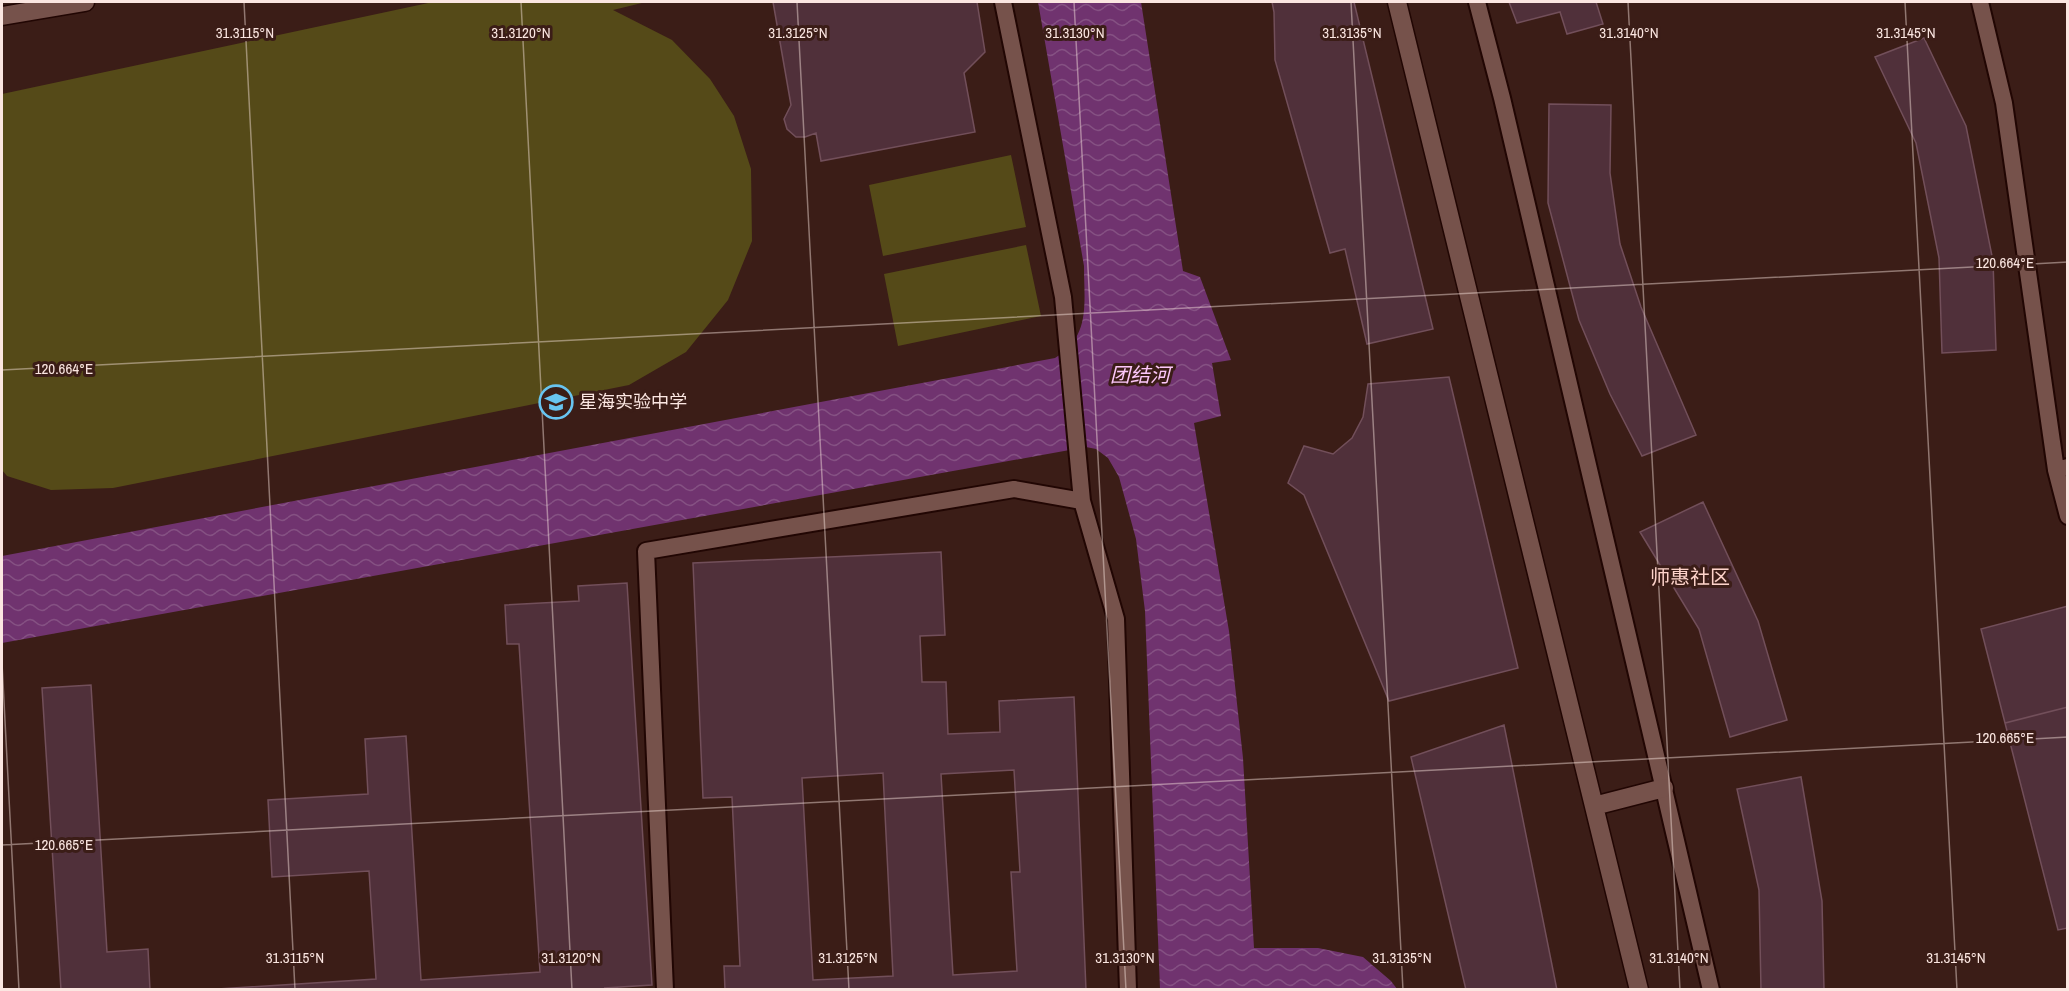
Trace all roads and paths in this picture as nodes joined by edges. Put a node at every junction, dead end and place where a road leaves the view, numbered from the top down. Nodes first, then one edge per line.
1 (85, 2) edge
2 (1003, 2) edge
3 (1397, 2) edge
4 (1477, 2) edge
5 (1980, 2) edge
6 (2, 16) edge
7 (2062, 469) edge
8 (1082, 501) junction
9 (2067, 516) edge
10 (1664, 788) junction
11 (1594, 806) junction
12 (665, 990) edge
13 (1128, 990) edge
14 (1639, 990) edge
15 (1711, 990) edge

1 - 6 street
2 - 8 lane
3 - 11 street
4 - 10 lane
5 - 7 lane
7 - 9 lane
8 - 12 lane
8 - 13 lane
10 - 11 street
10 - 15 lane
11 - 14 street

